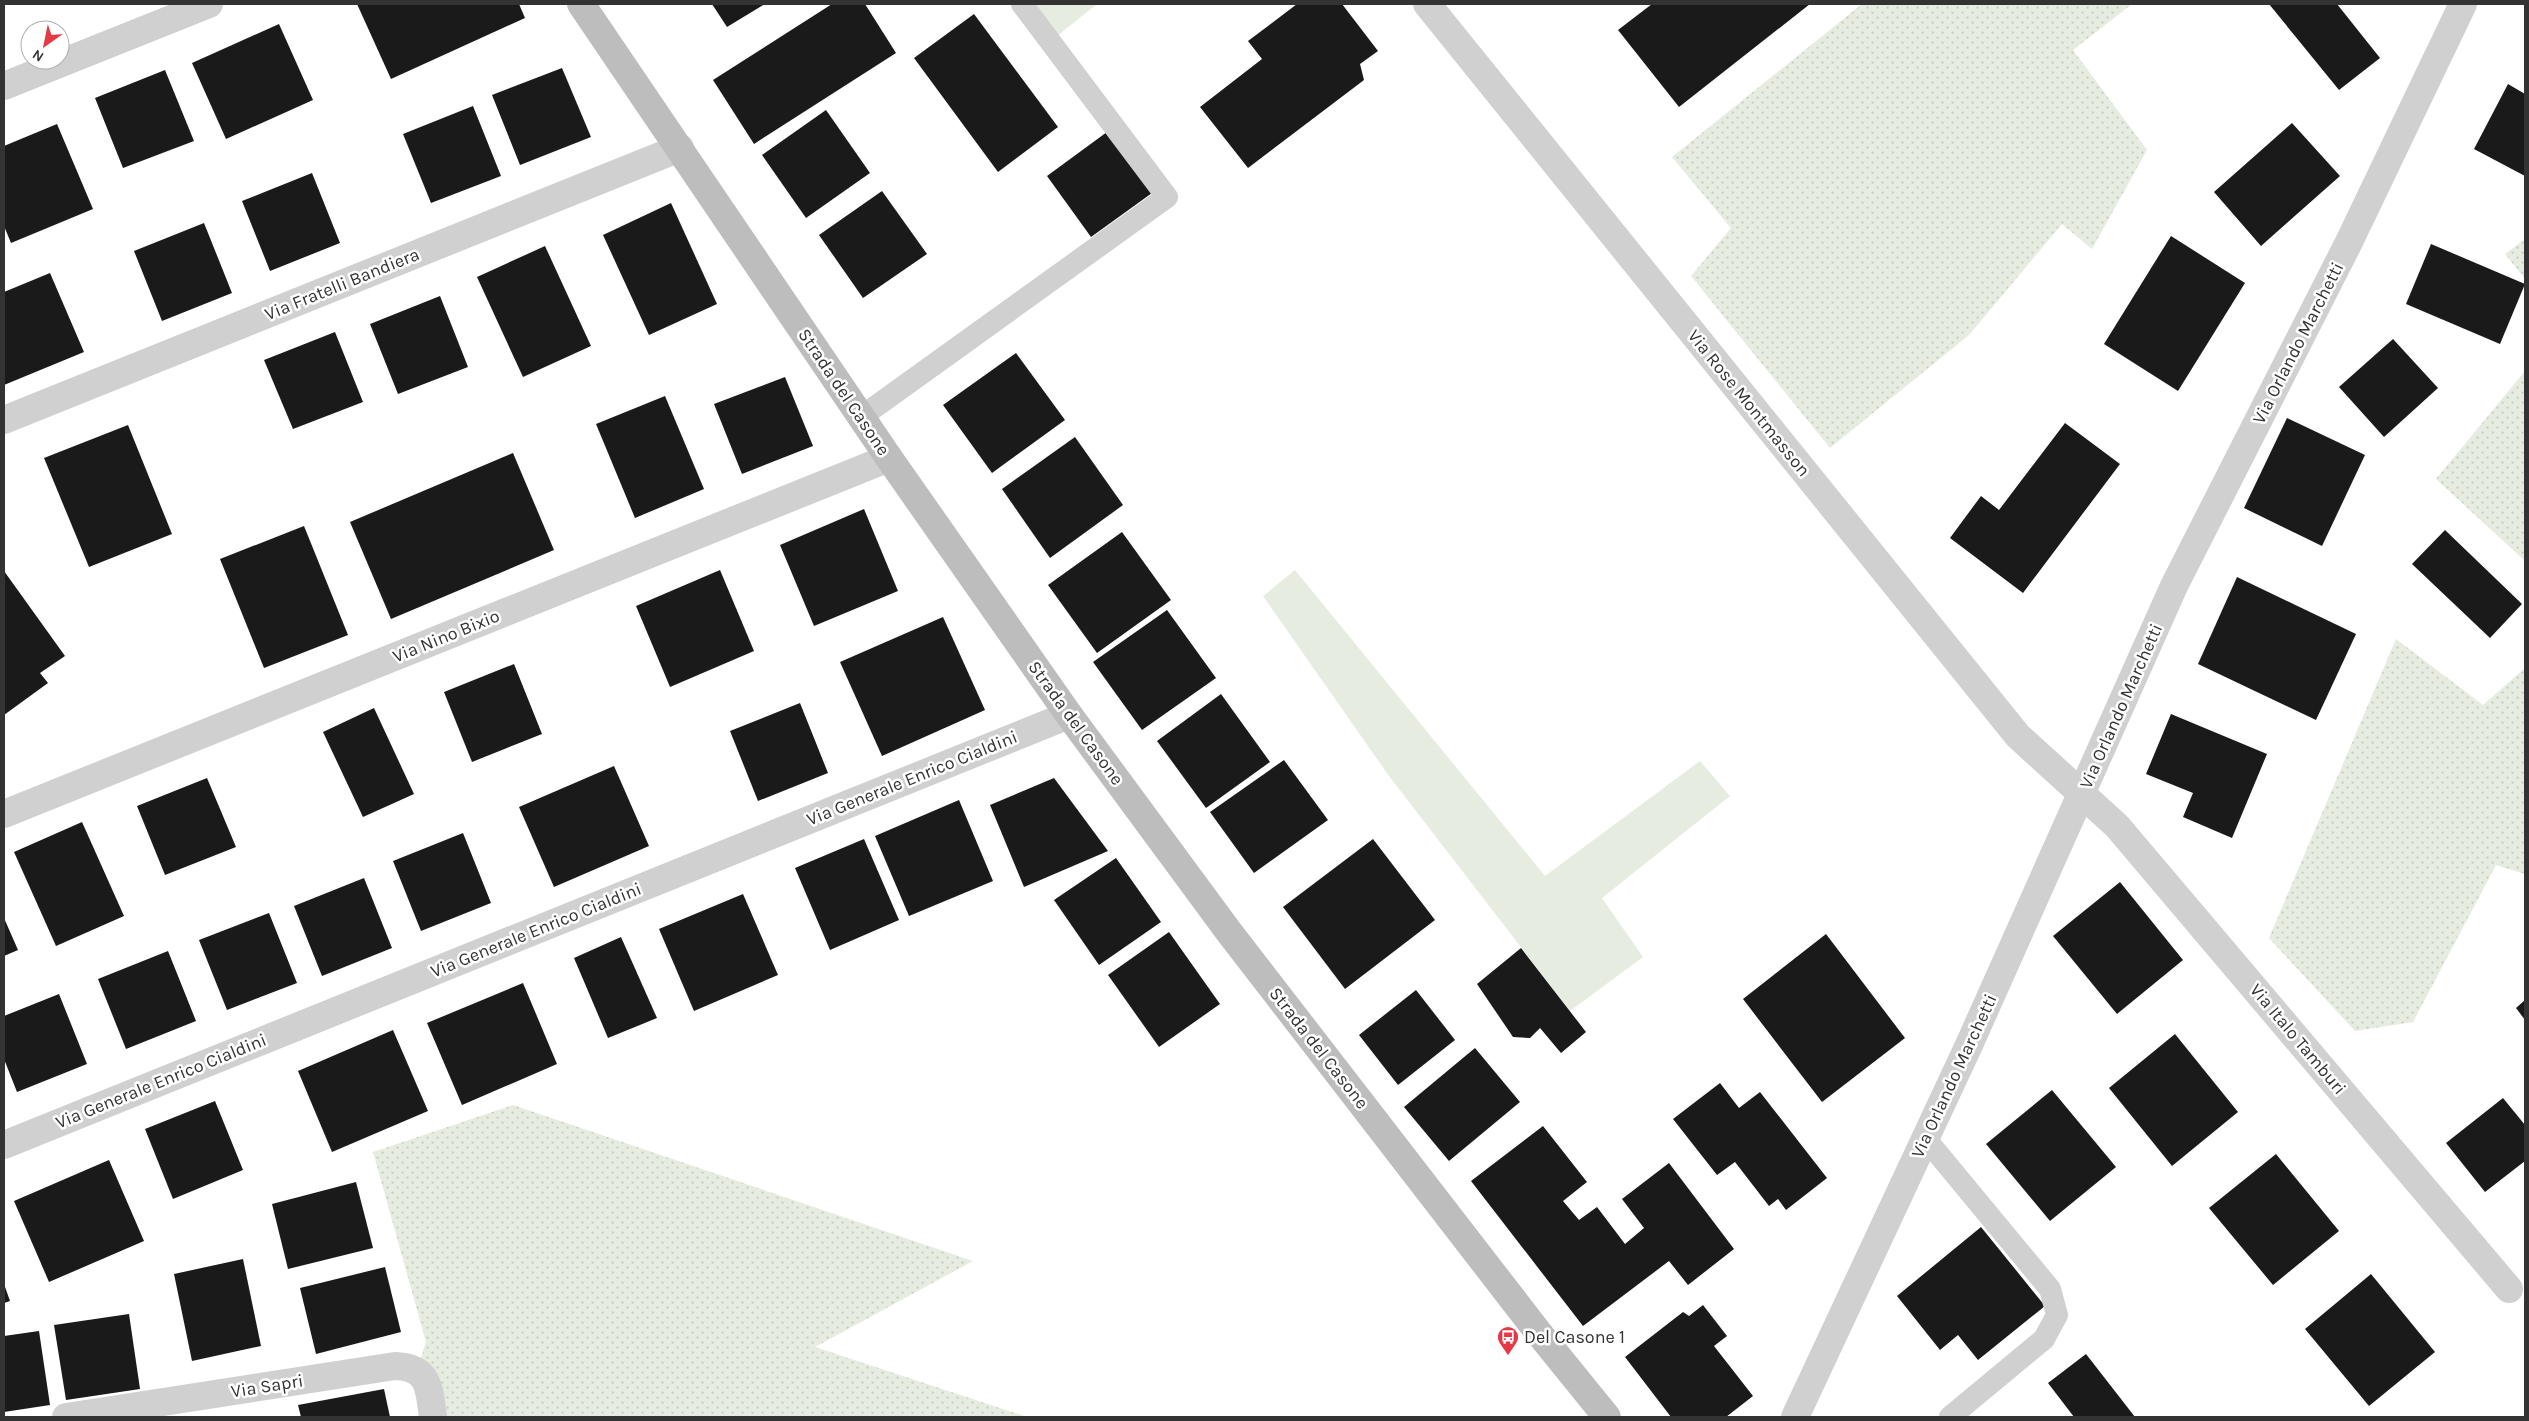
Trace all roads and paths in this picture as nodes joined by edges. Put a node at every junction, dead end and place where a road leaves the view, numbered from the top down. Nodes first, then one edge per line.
1 (209, 4) edge
2 (580, 4) edge
3 (1022, 4) edge
4 (1427, 4) edge
5 (2463, 4) edge
6 (4, 86) edge
7 (680, 148) junction
8 (861, 417) junction
9 (4, 420) edge
10 (889, 458) junction
11 (1069, 715) junction
12 (2081, 795) junction
13 (4, 814) edge
14 (1926, 1138) junction
15 (4, 1145) edge
16 (2509, 1289) dead end
17 (66, 1417) edge
18 (433, 1417) edge
19 (1607, 1417) edge
20 (1796, 1417) edge
21 (1950, 1417) edge

1 - 6 street
2 - 7 street, Strada del Casone
3 - 8 lane
4 - 12 street, Via Rose Montmasson
5 - 12 street, Via Orlando Marchetti
7 - 8 street, Strada del Casone
7 - 9 street, Via Fratelli Bandiera
8 - 10 street, Strada del Casone
10 - 11 street, Strada del Casone
10 - 13 street, Via Nino Bixio
11 - 15 street, Via Generale Enrico Cialdini
11 - 19 street, Strada del Casone
12 - 14 street, Via Orlando Marchetti
12 - 16 street, Via Italo Tamburi
14 - 20 street, Via Orlando Marchetti
14 - 21 lane
17 - 18 street, Via Sapri

